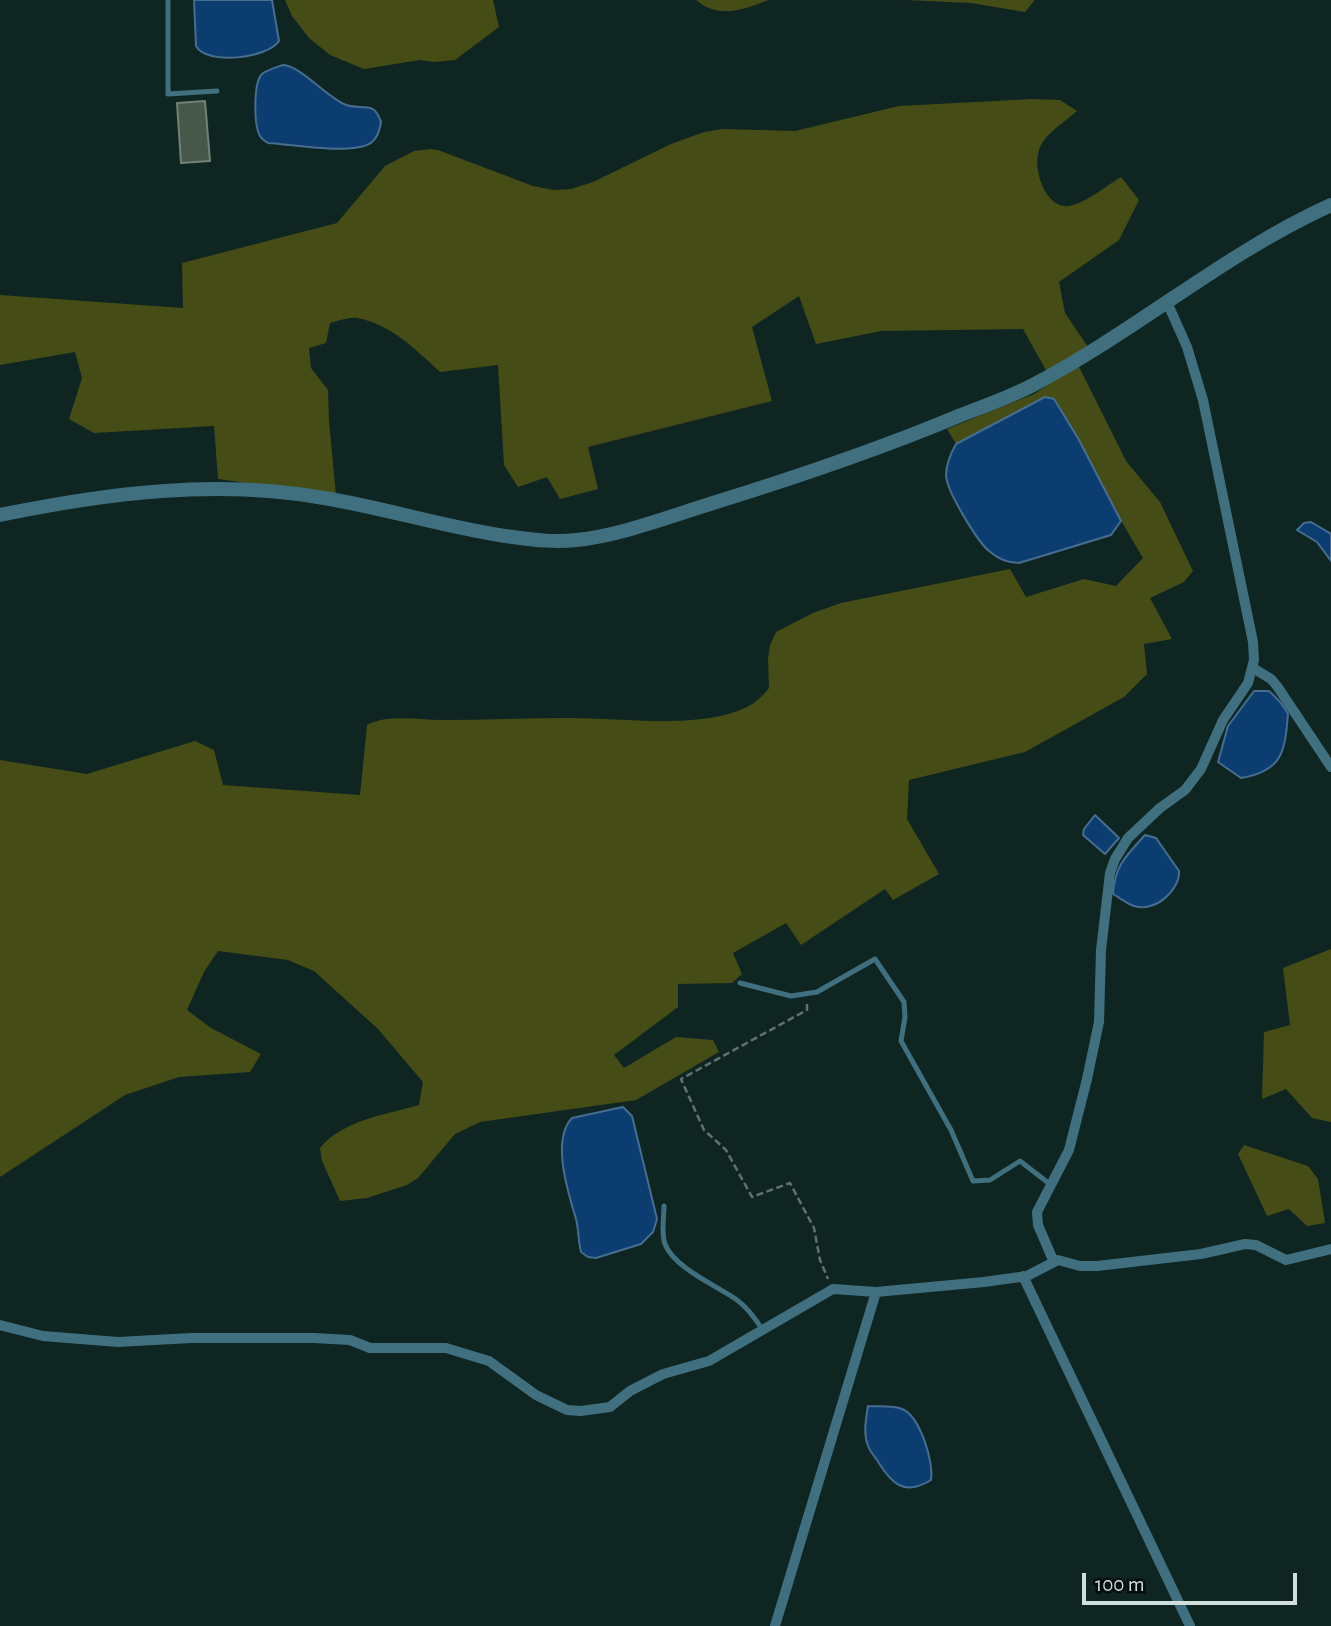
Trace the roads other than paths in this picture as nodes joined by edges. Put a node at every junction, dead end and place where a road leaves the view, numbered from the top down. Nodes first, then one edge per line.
1 (168, 0) edge
2 (217, 91) dead end
3 (1331, 205) edge
4 (1167, 302) junction
5 (0, 515) edge
6 (1253, 668) junction
7 (1331, 767) edge
8 (740, 984) dead end
9 (1052, 1186) junction
10 (664, 1206) dead end
11 (1331, 1249) edge
12 (1053, 1261) junction
13 (1023, 1276) junction
14 (876, 1292) junction
15 (0, 1325) edge
16 (762, 1329) junction
17 (775, 1626) edge
18 (1190, 1626) edge

1 - 2 lane
3 - 4 street
4 - 5 street
4 - 6 street
6 - 7 street
6 - 9 street
8 - 9 lane
9 - 12 street
10 - 16 lane
11 - 12 street
12 - 13 street
13 - 14 street
13 - 18 street
14 - 16 street
14 - 17 street
15 - 16 street

